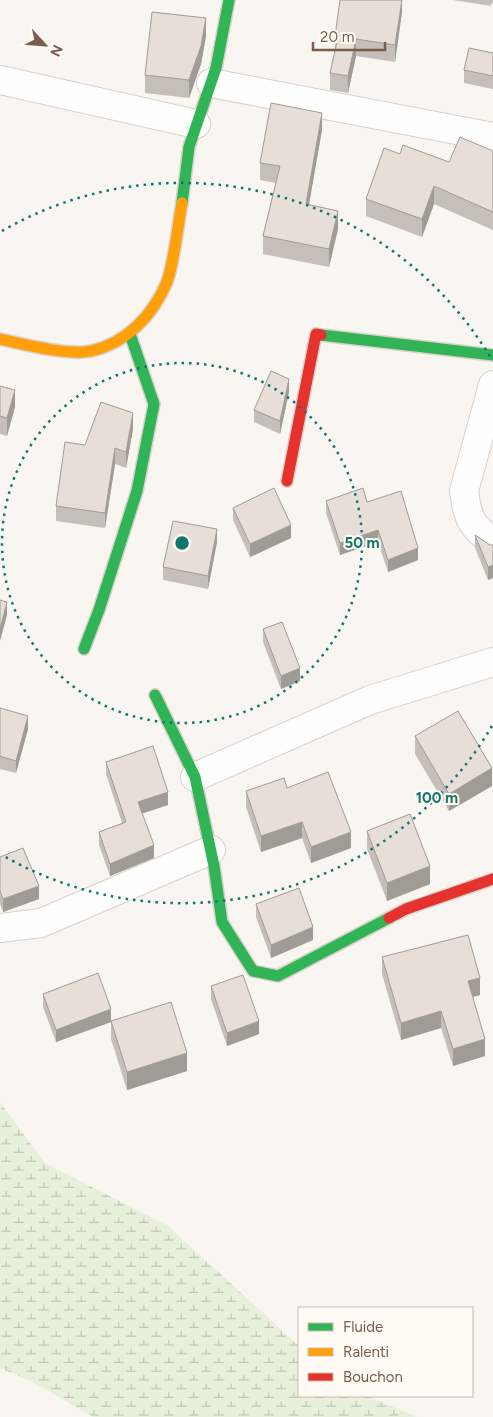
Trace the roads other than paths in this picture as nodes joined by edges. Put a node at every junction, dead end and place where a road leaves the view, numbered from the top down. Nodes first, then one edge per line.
1 (229, 0) edge
2 (0, 80) edge
3 (211, 83) junction
4 (196, 124) junction
5 (493, 137) edge
6 (130, 334) junction
7 (0, 339) edge
8 (493, 355) edge
9 (493, 385) edge
10 (287, 481) dead end
11 (493, 543) edge
12 (84, 649) dead end
13 (493, 662) edge
14 (156, 694) dead end
15 (195, 777) junction
16 (211, 850) junction
17 (493, 879) edge
18 (0, 928) edge

1 - 3 street
2 - 4 street
3 - 4 street
3 - 5 street
4 - 6 street
6 - 7 street
6 - 12 street
8 - 10 street
9 - 11 street
13 - 15 street
14 - 15 street
15 - 16 street
16 - 17 street
16 - 18 street

